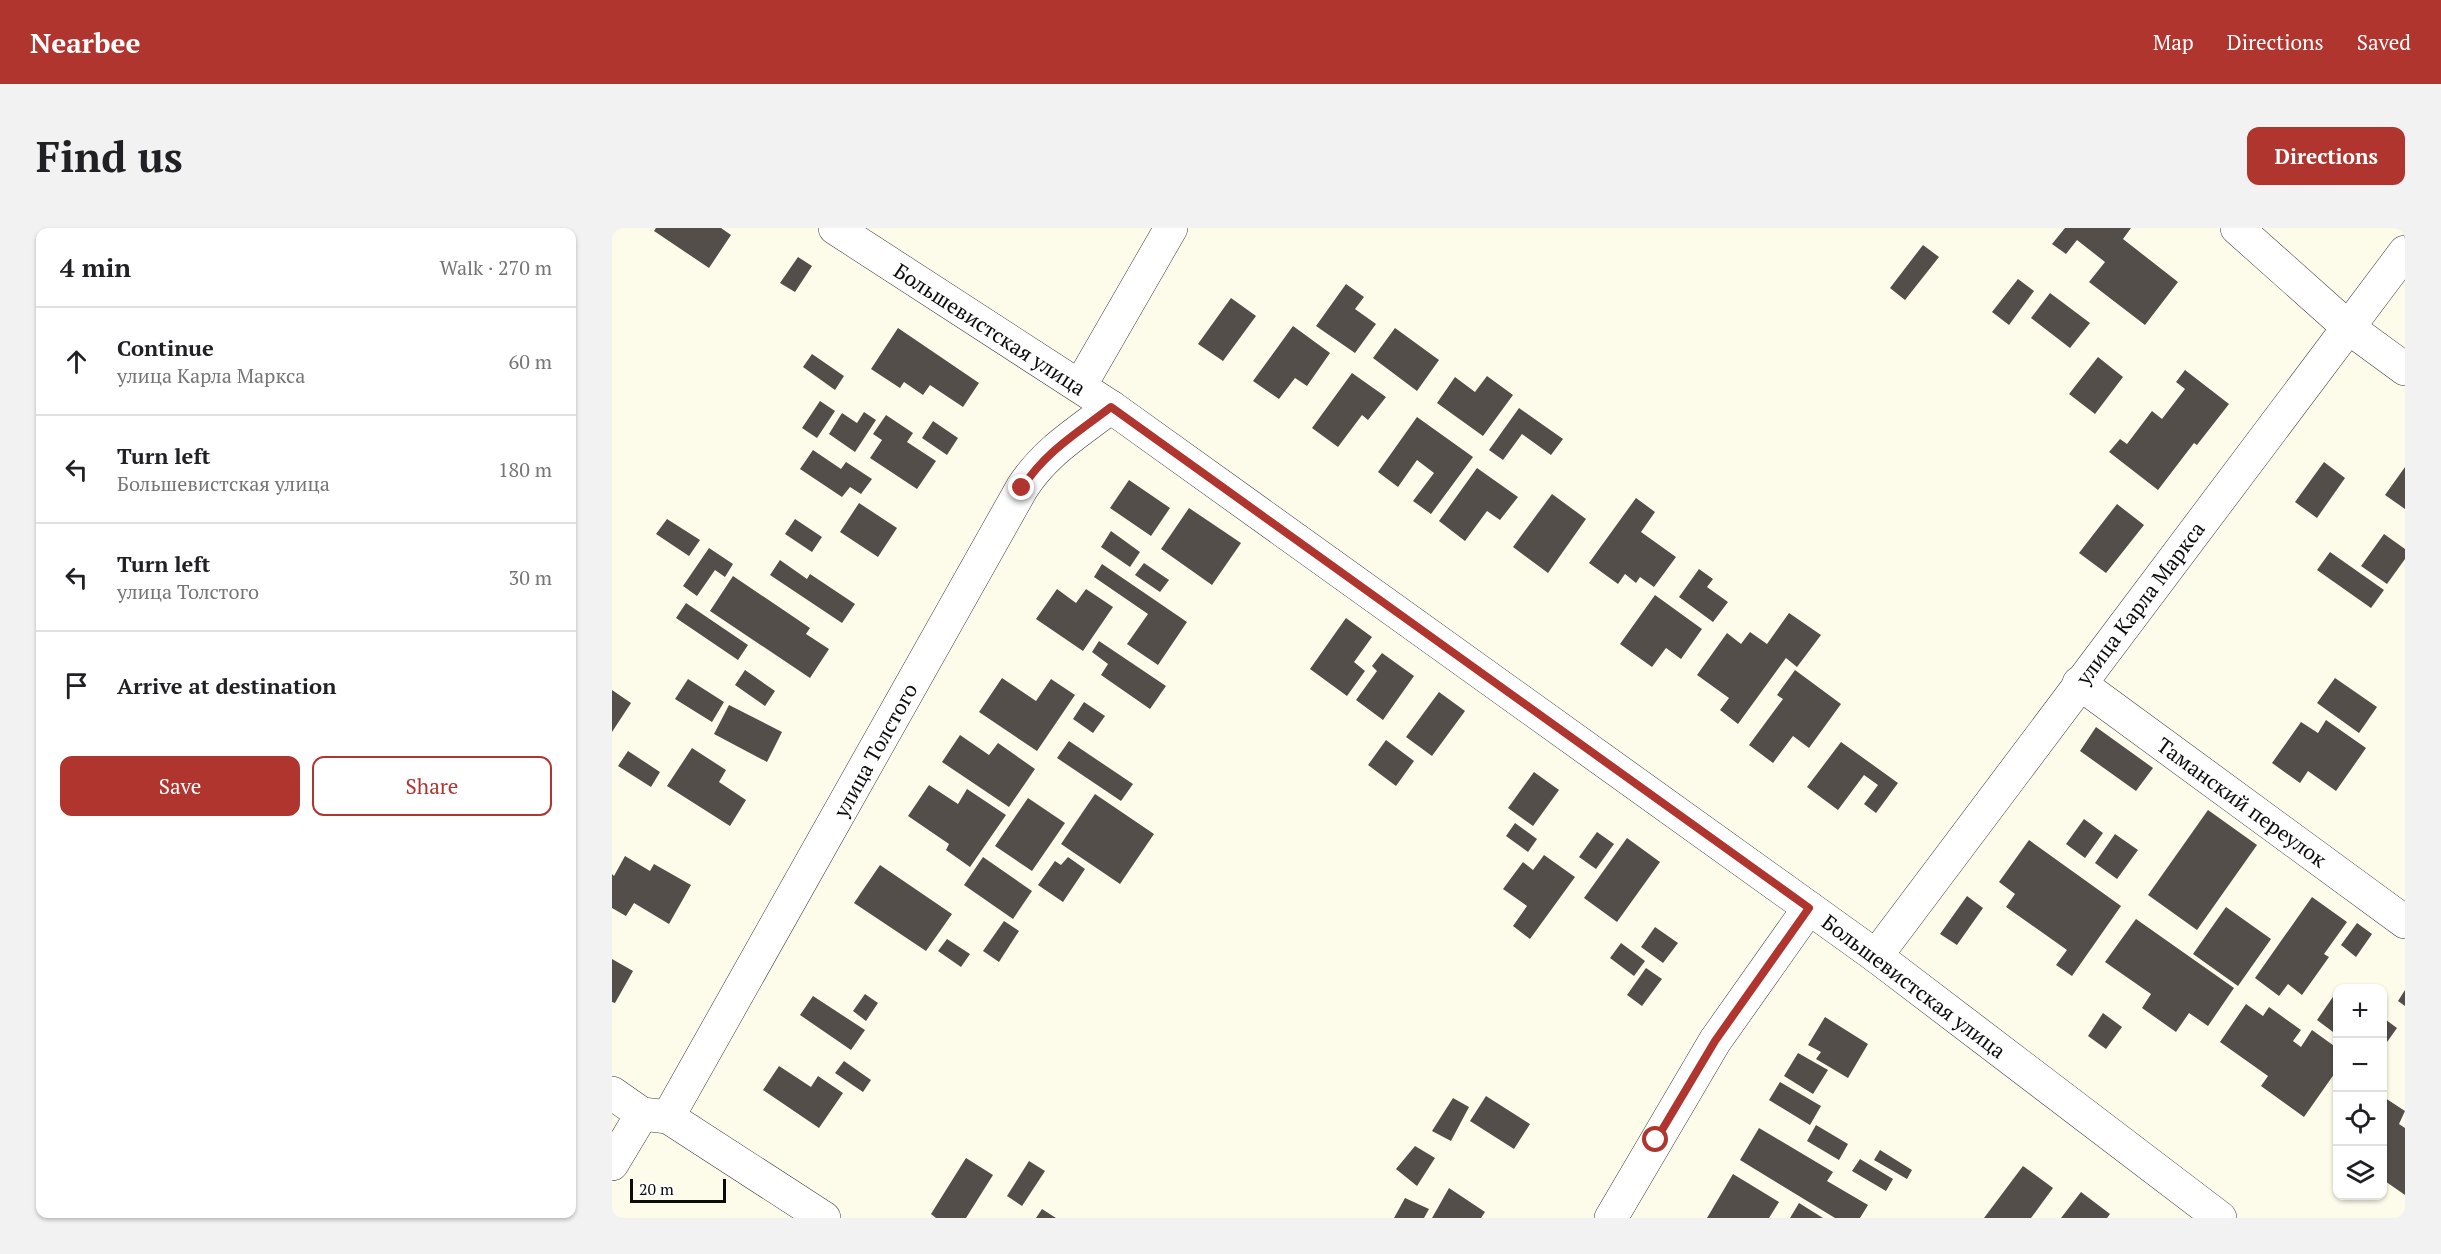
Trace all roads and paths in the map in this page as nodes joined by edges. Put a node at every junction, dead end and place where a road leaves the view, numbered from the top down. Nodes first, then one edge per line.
1 (834, 228) edge
2 (1171, 228) edge
3 (2237, 228) edge
4 (2405, 252) edge
5 (2349, 328) junction
6 (2405, 369) edge
7 (1080, 386) junction
8 (1111, 407) junction
9 (2079, 683) junction
10 (1809, 908) junction
11 (2405, 922) edge
12 (1876, 956) junction
13 (612, 1093) edge
14 (655, 1116) junction
15 (612, 1164) edge
16 (825, 1218) edge
17 (1611, 1218) edge
18 (2220, 1218) edge

1 - 7 street, Большевистская улица
2 - 7 street
3 - 5 street
4 - 5 street, улица Карла Маркса
5 - 6 street
5 - 9 street, улица Карла Маркса
7 - 8 street, Большевистская улица
8 - 10 street, Большевистская улица
8 - 14 street, улица Толстого
9 - 11 street, Таманский переулок
9 - 12 street, улица Карла Маркса
10 - 12 street, Большевистская улица
10 - 17 street
12 - 18 street, Большевистская улица
13 - 14 street
14 - 15 street, улица Толстого
14 - 16 street

